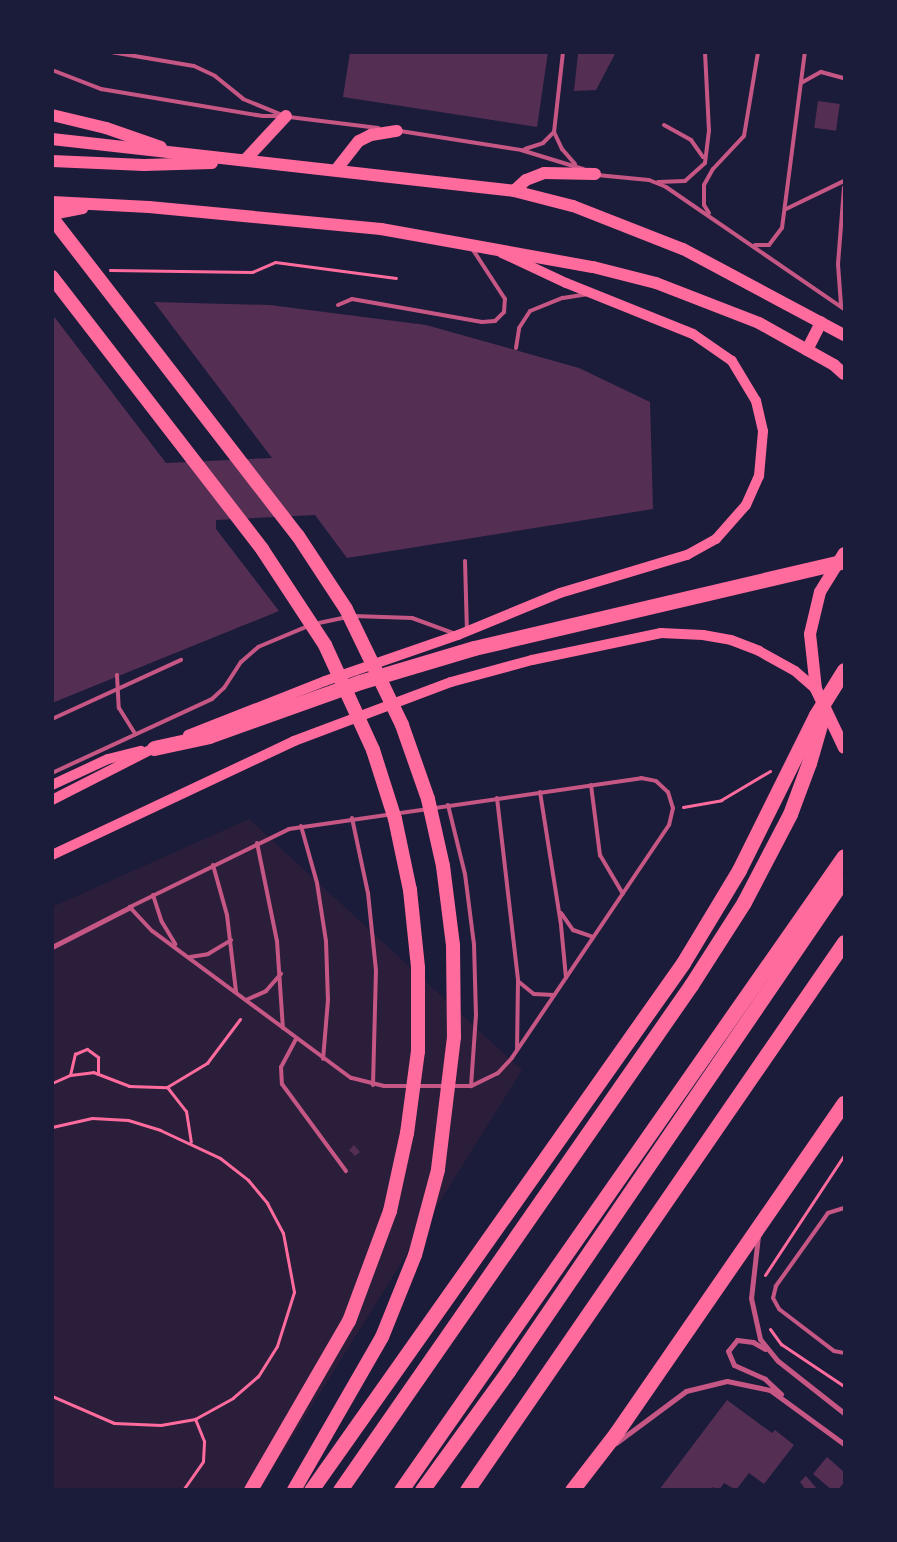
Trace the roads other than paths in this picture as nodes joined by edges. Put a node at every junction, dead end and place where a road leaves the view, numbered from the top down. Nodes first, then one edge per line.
1 (110, 52) edge
2 (564, 52) edge
3 (704, 52) edge
4 (758, 52) edge
5 (805, 52) edge
6 (52, 70) edge
7 (844, 78) edge
8 (800, 84) junction
9 (52, 115) edge
10 (286, 116) junction
11 (664, 125) dead end
12 (398, 131) junction
13 (554, 132) junction
14 (52, 139) edge
15 (521, 150) junction
16 (175, 152) junction
17 (245, 160) junction
18 (52, 161) edge
19 (705, 163) junction
20 (581, 168) junction
21 (336, 170) junction
22 (595, 174) junction
23 (649, 180) junction
24 (844, 181) edge
25 (844, 186) edge
26 (514, 191) junction
27 (52, 202) edge
28 (99, 204) junction
29 (786, 209) junction
30 (52, 216) edge
31 (716, 220) junction
32 (469, 244) junction
33 (754, 245) junction
34 (492, 248) junction
35 (52, 277) edge
36 (591, 293) junction
37 (338, 304) dead end
38 (843, 307) edge
39 (821, 322) junction
40 (844, 335) edge
41 (516, 348) dead end
42 (807, 350) junction
43 (844, 374) edge
44 (844, 553) edge
45 (465, 561) dead end
46 (844, 561) edge
47 (462, 633) junction
48 (181, 660) dead end
49 (844, 670) edge
50 (117, 675) dead end
51 (116, 688) junction
52 (816, 689) junction
53 (825, 704) junction
54 (52, 719) edge
55 (136, 734) junction
56 (154, 748) junction
57 (844, 748) edge
58 (52, 774) edge
59 (52, 785) edge
60 (591, 785) junction
61 (540, 792) junction
62 (497, 798) junction
63 (52, 800) edge
64 (448, 805) junction
65 (352, 818) junction
66 (301, 826) junction
67 (256, 843) junction
68 (52, 855) edge
69 (844, 856) edge
70 (213, 865) junction
71 (844, 879) edge
72 (623, 894) junction
73 (153, 896) junction
74 (130, 907) junction
75 (558, 907) junction
76 (593, 937) junction
77 (232, 940) junction
78 (844, 942) edge
79 (176, 946) junction
80 (52, 947) edge
81 (190, 957) junction
82 (281, 974) junction
83 (566, 978) junction
84 (518, 980) junction
85 (236, 992) junction
86 (554, 995) junction
87 (246, 1000) junction
88 (283, 1028) junction
89 (296, 1039) junction
90 (517, 1050) junction
91 (323, 1059) junction
92 (373, 1085) junction
93 (471, 1086) junction
94 (844, 1103) edge
95 (844, 1114) edge
96 (826, 1128) junction
97 (346, 1171) dead end
98 (844, 1208) edge
99 (759, 1227) junction
100 (768, 1351) junction
101 (844, 1352) edge
102 (784, 1397) junction
103 (844, 1413) edge
104 (844, 1444) edge
105 (599, 1456) junction
106 (251, 1490) edge
107 (294, 1490) edge
108 (311, 1490) edge
109 (340, 1490) edge
110 (401, 1490) edge
111 (422, 1490) edge
112 (467, 1490) edge
113 (572, 1490) edge

1 - 10 lane
2 - 13 lane
3 - 19 lane
4 - 31 lane
5 - 8 lane
6 - 10 lane
7 - 8 lane
8 - 29 lane
9 - 16 main road
10 - 12 lane
10 - 17 main road
11 - 19 lane
12 - 15 lane
12 - 21 main road
13 - 15 lane
13 - 20 lane
14 - 16 main road
15 - 20 lane
16 - 17 main road
17 - 18 main road
17 - 21 main road
19 - 23 lane
20 - 22 lane
21 - 26 main road
22 - 23 lane
22 - 26 main road
23 - 31 lane
24 - 29 lane
25 - 38 lane
26 - 39 main road
27 - 28 main road
28 - 30 main road
28 - 32 main road
29 - 33 lane
30 - 107 highway
31 - 33 lane
32 - 34 main road
32 - 37 lane
33 - 38 lane
34 - 36 main road
34 - 42 main road
35 - 106 highway
36 - 41 lane
36 - 47 main road
39 - 40 main road
39 - 42 main road
42 - 43 main road
44 - 52 main road
45 - 47 lane
46 - 56 highway
47 - 55 lane
47 - 56 main road
48 - 51 lane
49 - 108 highway
50 - 51 lane
51 - 54 lane
51 - 55 lane
52 - 53 main road
52 - 68 main road
53 - 57 main road
53 - 109 highway
55 - 58 lane
56 - 59 main road
56 - 63 main road
60 - 61 lane
60 - 72 lane
60 - 72 lane
61 - 62 lane
61 - 75 lane
62 - 64 lane
62 - 84 lane
64 - 65 lane
64 - 93 lane
65 - 66 lane
65 - 92 lane
66 - 67 lane
66 - 91 lane
67 - 70 lane
67 - 82 lane
69 - 110 highway
70 - 73 lane
70 - 77 lane
71 - 111 highway
72 - 76 lane
73 - 74 lane
73 - 79 lane
74 - 79 lane
74 - 80 street
75 - 76 lane
75 - 83 lane
76 - 83 lane
77 - 81 lane
77 - 85 lane
78 - 112 highway
79 - 81 lane
81 - 85 lane
82 - 87 lane
82 - 88 lane
83 - 86 lane
84 - 86 lane
84 - 90 lane
85 - 87 lane
86 - 90 lane
87 - 88 lane
88 - 89 lane
89 - 91 lane
89 - 97 lane
90 - 93 lane
91 - 92 lane
92 - 93 lane
94 - 96 highway
95 - 96 highway
96 - 99 highway
98 - 101 lane
99 - 100 street
99 - 105 highway
100 - 102 street
100 - 103 street
102 - 104 street
102 - 105 street
105 - 113 highway

